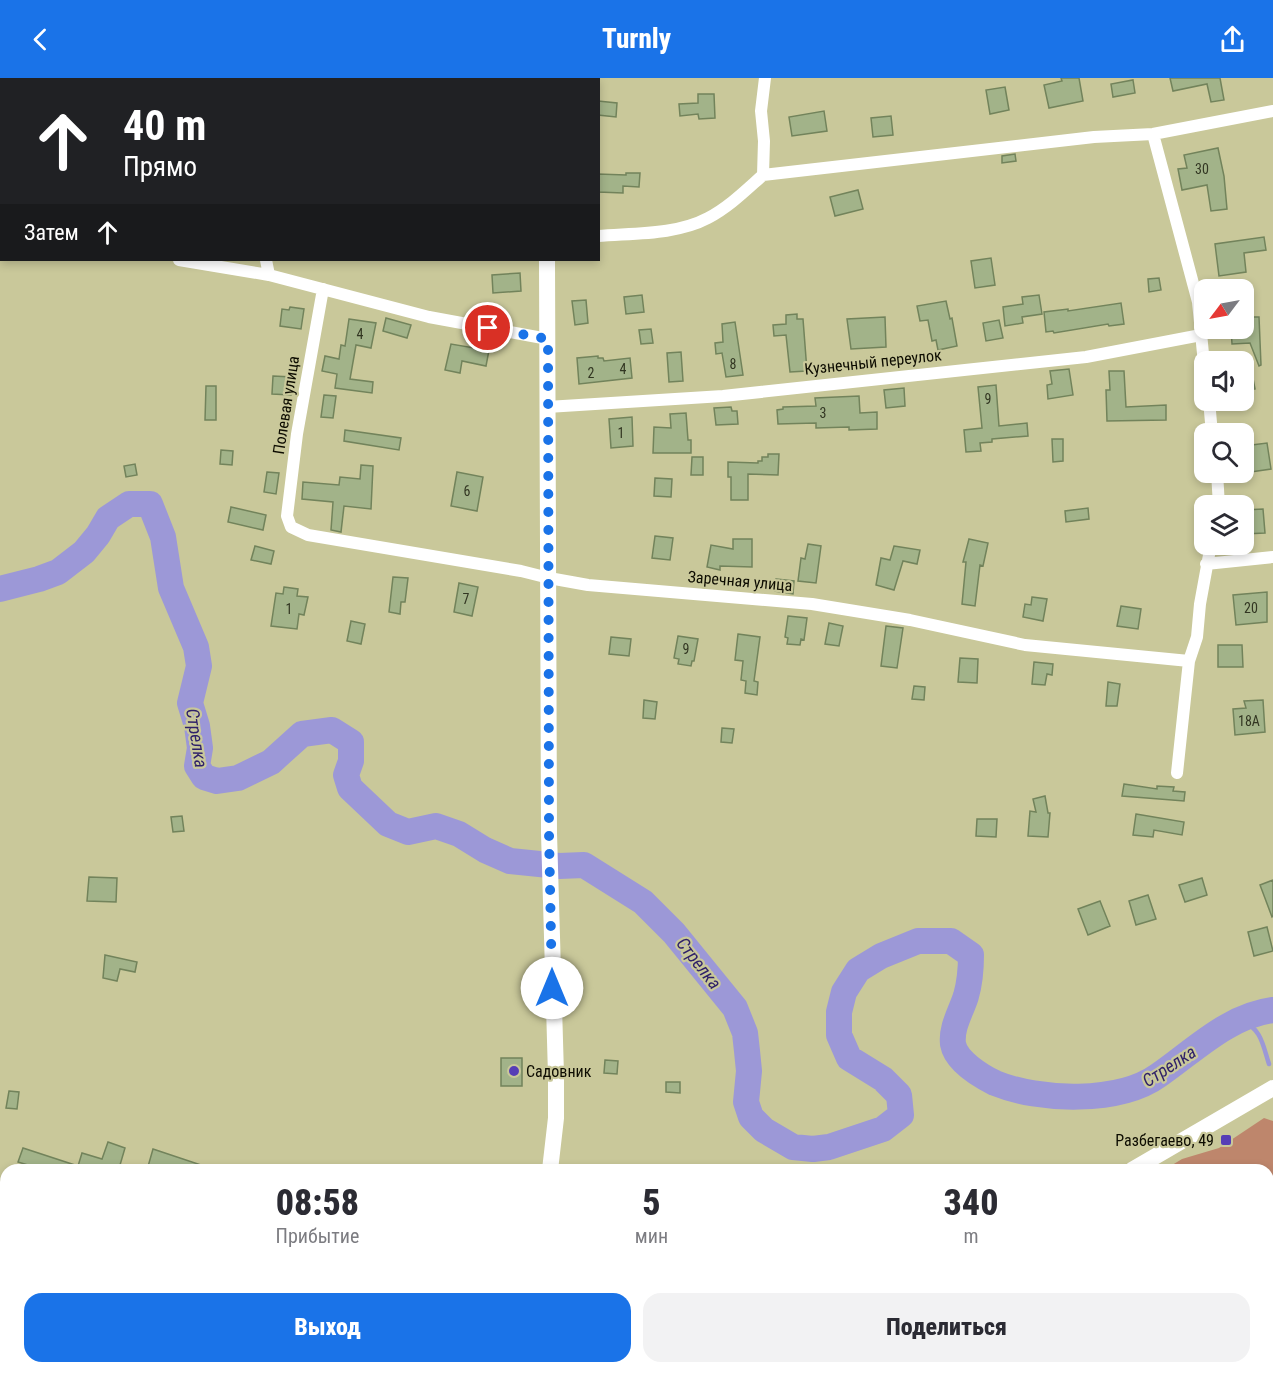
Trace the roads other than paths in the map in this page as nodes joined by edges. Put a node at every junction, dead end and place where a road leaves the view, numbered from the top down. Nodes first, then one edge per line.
1 (765, 78) edge
2 (1273, 111) edge
3 (1153, 135) junction
4 (763, 175) junction
5 (600, 236) edge
6 (185, 261) edge
7 (266, 261) edge
8 (547, 261) edge
9 (269, 275) junction
10 (1194, 287) edge
11 (323, 289) junction
12 (1194, 336) edge
13 (548, 339) junction
14 (547, 407) junction
15 (291, 527) joint
16 (1208, 555) edge
17 (1273, 557) edge
18 (1207, 561) junction
19 (549, 578) junction
20 (1189, 664) junction
21 (1177, 773) dead end
22 (1273, 1088) edge
23 (551, 1164) edge
24 (1142, 1164) edge

1 - 4 street
2 - 3 street
3 - 4 street
3 - 10 street
4 - 5 street
6 - 9 street
7 - 9 street
8 - 13 main road
9 - 11 street
11 - 13 street
11 - 15 street, Полевая улица
12 - 14 street, Кузнечный переулок
13 - 14 main road
14 - 19 main road
15 - 19 street, Заречная улица
16 - 18 street
17 - 18 street
18 - 20 street
19 - 20 street, Заречная улица
19 - 23 main road
20 - 21 street
22 - 24 main road

